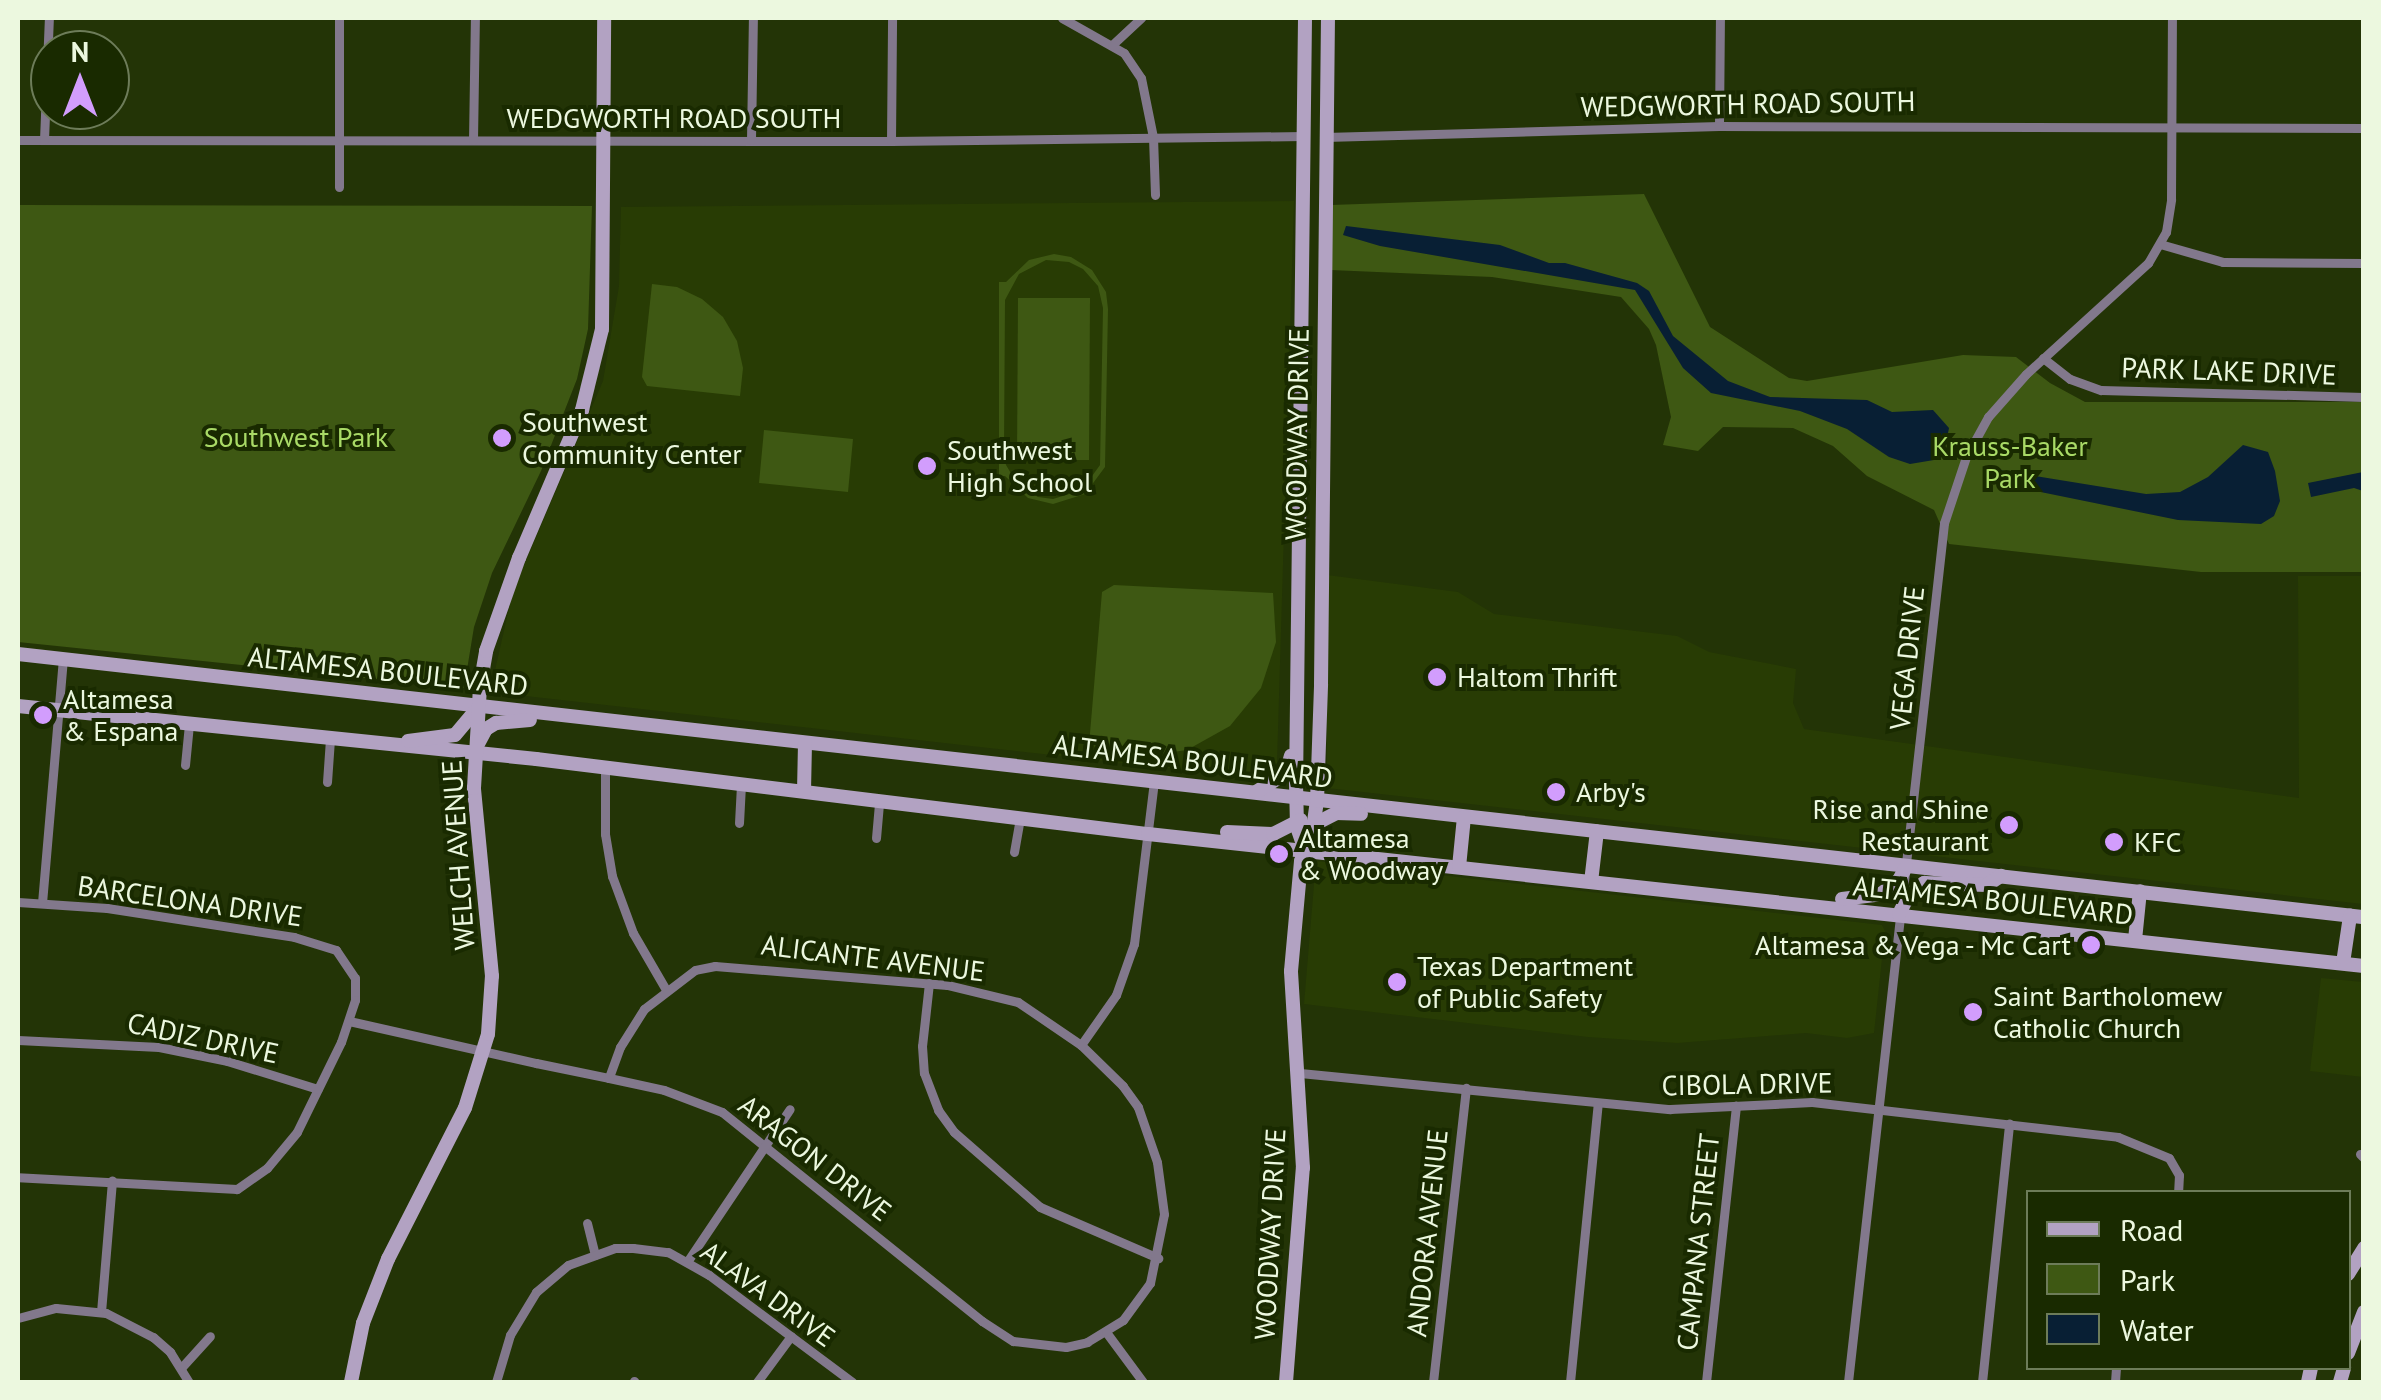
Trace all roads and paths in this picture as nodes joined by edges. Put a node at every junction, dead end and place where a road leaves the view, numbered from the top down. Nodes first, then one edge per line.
1 (50, 18) edge
2 (339, 18) edge
3 (475, 18) edge
4 (604, 18) edge
5 (753, 18) edge
6 (892, 18) edge
7 (1062, 18) edge
8 (1140, 18) edge
9 (1305, 18) edge
10 (1328, 18) edge
11 (1720, 18) edge
12 (2172, 18) edge
13 (1112, 45) junction
14 (1304, 117) junction
15 (1719, 126) junction
16 (2172, 127) junction
17 (2364, 128) edge
18 (1304, 136) junction
19 (1324, 136) junction
20 (1153, 137) junction
21 (605, 139) junction
22 (18, 140) edge
23 (44, 140) junction
24 (473, 140) junction
25 (751, 140) junction
26 (891, 141) junction
27 (339, 142) junction
28 (1324, 167) junction
29 (339, 187) dead end
30 (1156, 195) dead end
31 (2160, 244) junction
32 (2364, 263) edge
33 (2043, 358) junction
34 (2364, 397) edge
35 (18, 654) edge
36 (63, 658) junction
37 (1296, 683) junction
38 (1321, 684) junction
39 (18, 706) edge
40 (478, 708) junction
41 (57, 709) junction
42 (557, 715) junction
43 (189, 724) junction
44 (1296, 731) junction
45 (330, 739) junction
46 (806, 743) junction
47 (374, 744) junction
48 (476, 754) junction
49 (185, 766) dead end
50 (604, 768) junction
51 (326, 782) dead end
52 (1154, 782) junction
53 (741, 784) junction
54 (804, 791) junction
55 (1252, 793) junction
56 (1296, 798) junction
57 (879, 800) junction
58 (1317, 801) junction
59 (1416, 812) junction
60 (1464, 817) junction
61 (1020, 818) junction
62 (739, 824) dead end
63 (1314, 824) junction
64 (1597, 831) junction
65 (1148, 834) junction
66 (1300, 837) junction
67 (876, 838) dead end
68 (1188, 838) junction
69 (1014, 852) dead end
70 (1906, 866) junction
71 (1459, 867) junction
72 (2001, 876) junction
73 (1591, 882) junction
74 (2140, 891) junction
75 (18, 902) edge
76 (42, 903) junction
77 (1792, 903) junction
78 (1899, 914) junction
79 (2357, 916) edge
80 (2135, 940) junction
81 (2342, 963) junction
82 (2364, 966) edge
83 (929, 983) junction
84 (666, 990) junction
85 (349, 1021) junction
86 (18, 1040) edge
87 (1081, 1045) junction
88 (484, 1052) junction
89 (1300, 1073) junction
90 (609, 1078) junction
91 (1466, 1088) junction
92 (318, 1089) junction
93 (1598, 1103) junction
94 (1736, 1106) junction
95 (1878, 1108) junction
96 (790, 1109) dead end
97 (2009, 1123) junction
98 (766, 1143) junction
99 (18, 1177) edge
100 (112, 1180) junction
101 (2178, 1190) edge
102 (587, 1223) dead end
103 (595, 1255) junction
104 (1158, 1258) junction
105 (687, 1262) junction
106 (102, 1312) junction
107 (18, 1318) edge
108 (1106, 1332) junction
109 (210, 1336) dead end
110 (790, 1336) junction
111 (181, 1368) junction
112 (190, 1382) edge
113 (351, 1382) edge
114 (496, 1382) edge
115 (756, 1382) edge
116 (852, 1382) edge
117 (1143, 1382) edge
118 (1286, 1382) edge
119 (1433, 1382) edge
120 (1570, 1382) edge
121 (1706, 1382) edge
122 (1848, 1382) edge
123 (1982, 1382) edge

1 - 23 street
2 - 27 street
3 - 24 street
4 - 21 main road, WELCH AVENUE
5 - 25 street
6 - 26 street
7 - 13 street
8 - 13 street
9 - 14 main road, WOODWAY DRIVE
10 - 19 main road, WOODWAY DRIVE
11 - 15 street
12 - 16 street, VEGA DRIVE
13 - 20 street
14 - 18 main road, WOODWAY DRIVE
14 - 19 main road
15 - 16 street, WEDGWORTH ROAD SOUTH
15 - 19 street, WEDGWORTH ROAD SOUTH
16 - 17 street, WEDGWORTH ROAD SOUTH
16 - 31 street, VEGA DRIVE
18 - 20 street, WEDGWORTH ROAD SOUTH
18 - 28 main road
18 - 37 main road, WOODWAY DRIVE
19 - 28 main road, WOODWAY DRIVE
20 - 26 street, WEDGWORTH ROAD SOUTH
20 - 30 street
21 - 24 street, WEDGWORTH ROAD SOUTH
21 - 25 street, WEDGWORTH ROAD SOUTH
21 - 40 main road, WELCH AVENUE
22 - 23 street, WEDGWORTH ROAD SOUTH
23 - 27 street, WEDGWORTH ROAD SOUTH
24 - 27 street, WEDGWORTH ROAD SOUTH
25 - 26 street, WEDGWORTH ROAD SOUTH
27 - 29 street
28 - 38 main road, WOODWAY DRIVE
31 - 32 street
31 - 33 street, VEGA DRIVE
33 - 34 street, PARK LAKE DRIVE
33 - 70 street, VEGA DRIVE
35 - 36 main road, ALTAMESA BOULEVARD
36 - 40 main road, ALTAMESA BOULEVARD
36 - 41 street
37 - 38 main road
37 - 44 main road, WOODWAY DRIVE
38 - 58 main road, WOODWAY DRIVE
39 - 41 main road, ALTAMESA BOULEVARD
40 - 42 main road, ALTAMESA BOULEVARD
40 - 47 main road
40 - 48 main road, WELCH AVENUE
41 - 43 main road, ALTAMESA BOULEVARD
41 - 76 street
42 - 46 main road, ALTAMESA BOULEVARD
42 - 48 main road
43 - 45 main road, ALTAMESA BOULEVARD
43 - 49 street
44 - 55 main road
44 - 56 main road, WOODWAY DRIVE
45 - 47 main road, ALTAMESA BOULEVARD
45 - 51 street
46 - 52 main road, ALTAMESA BOULEVARD
46 - 54 main road
47 - 48 main road, ALTAMESA BOULEVARD
48 - 50 main road, ALTAMESA BOULEVARD
48 - 88 main road, WELCH AVENUE
50 - 53 main road, ALTAMESA BOULEVARD
50 - 84 street
52 - 55 main road, ALTAMESA BOULEVARD
52 - 65 street
53 - 54 main road, ALTAMESA BOULEVARD
53 - 62 street
54 - 57 main road, ALTAMESA BOULEVARD
55 - 56 main road, ALTAMESA BOULEVARD
56 - 58 main road, ALTAMESA BOULEVARD
56 - 66 main road, WOODWAY DRIVE
57 - 61 main road, ALTAMESA BOULEVARD
57 - 67 street
58 - 59 main road, ALTAMESA BOULEVARD
58 - 63 main road, WOODWAY DRIVE
58 - 66 main road
59 - 60 main road, ALTAMESA BOULEVARD
59 - 63 main road
60 - 64 main road, ALTAMESA BOULEVARD
60 - 71 main road
61 - 65 main road, ALTAMESA BOULEVARD
61 - 69 street
63 - 66 main road, WOODWAY DRIVE
64 - 70 main road, ALTAMESA BOULEVARD
64 - 73 main road
65 - 68 main road, ALTAMESA BOULEVARD
65 - 87 street
66 - 68 main road, ALTAMESA BOULEVARD
66 - 68 main road
66 - 71 main road, ALTAMESA BOULEVARD
66 - 89 main road, WOODWAY DRIVE
70 - 72 main road, ALTAMESA BOULEVARD
70 - 77 main road
70 - 78 street, VEGA DRIVE
71 - 73 main road, ALTAMESA BOULEVARD
72 - 74 main road, ALTAMESA BOULEVARD
72 - 78 main road
73 - 77 main road, ALTAMESA BOULEVARD
74 - 79 main road, ALTAMESA BOULEVARD
74 - 80 main road
75 - 76 street, BARCELONA DRIVE
76 - 85 street, BARCELONA DRIVE
77 - 78 main road, ALTAMESA BOULEVARD
78 - 80 main road, ALTAMESA BOULEVARD
78 - 95 street, VEGA DRIVE
79 - 81 main road
80 - 81 main road, ALTAMESA BOULEVARD
81 - 82 main road, ALTAMESA BOULEVARD
83 - 84 street, ALICANTE AVENUE
83 - 87 street, ALICANTE AVENUE
83 - 104 street
84 - 90 street, ALICANTE AVENUE
85 - 88 street, ARAGON DRIVE
85 - 92 street
86 - 92 street, CADIZ DRIVE
87 - 104 street, ALICANTE AVENUE
88 - 90 street, ARAGON DRIVE
88 - 113 main road, WELCH AVENUE
89 - 91 street, CIBOLA DRIVE
89 - 118 main road, WOODWAY DRIVE
90 - 98 street, ARAGON DRIVE
91 - 93 street, CIBOLA DRIVE
91 - 119 street, ANDORA AVENUE
92 - 100 street
93 - 94 street, CIBOLA DRIVE
93 - 120 street
94 - 95 street, CIBOLA DRIVE
94 - 121 street, CAMPANA STREET
95 - 97 street, CIBOLA DRIVE
95 - 122 street, VEGA DRIVE
96 - 98 street
97 - 101 street, CIBOLA DRIVE
97 - 123 street
98 - 105 street
98 - 108 street, ARAGON DRIVE
99 - 100 street
100 - 106 street
102 - 103 street
103 - 105 street, ALAVA DRIVE
103 - 114 street, ALAVA DRIVE
104 - 108 street, ALICANTE AVENUE
105 - 110 street, ALAVA DRIVE
106 - 107 street
106 - 111 street
108 - 117 street
109 - 111 street
110 - 115 street
110 - 116 street, ALAVA DRIVE
111 - 112 street

